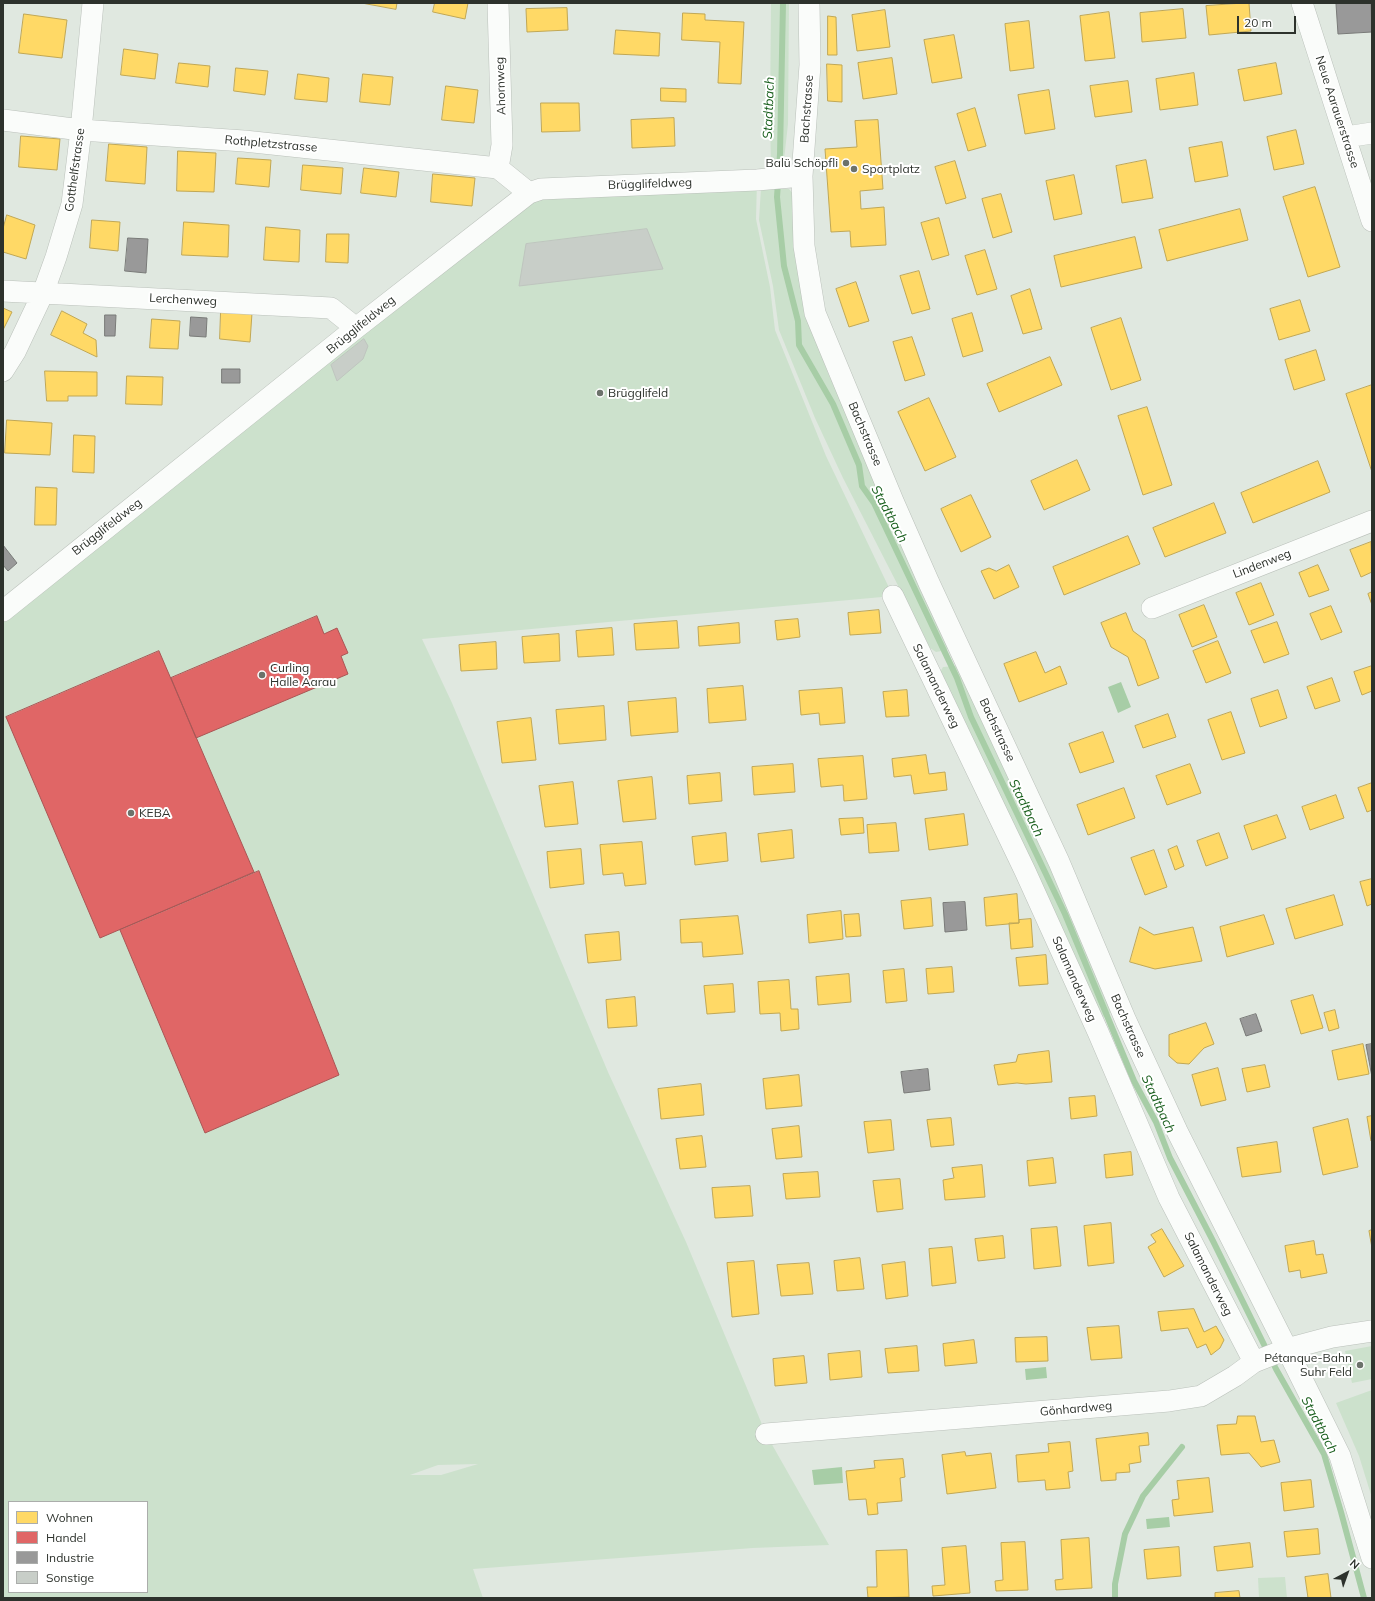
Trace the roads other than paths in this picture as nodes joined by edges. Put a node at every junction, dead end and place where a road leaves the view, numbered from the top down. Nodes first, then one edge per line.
1 (93, 3) edge
2 (498, 3) edge
3 (809, 3) edge
4 (1302, 3) edge
5 (3, 120) edge
6 (82, 130) junction
7 (1372, 133) edge
8 (1346, 137) junction
9 (498, 168) junction
10 (802, 176) junction
11 (529, 193) junction
12 (1372, 221) edge
13 (3, 291) edge
14 (42, 293) junction
15 (356, 328) junction
16 (3, 371) edge
17 (1372, 521) edge
18 (893, 596) dead end
19 (1152, 608) dead end
20 (3, 611) edge
21 (1372, 1331) edge
22 (1287, 1349) junction
23 (1254, 1362) junction
24 (766, 1434) dead end
25 (1372, 1558) edge

1 - 6 street, Gotthelfstrasse
2 - 9 street, Ahornweg
3 - 10 street, Bachstrasse
4 - 8 street, Neue Aarauerstrasse
5 - 6 street, Rothpletzstrasse
6 - 9 street, Rothpletzstrasse
6 - 14 street, Gotthelfstrasse
7 - 8 street
8 - 12 street, Neue Aarauerstrasse
9 - 11 street
10 - 11 street, Brügglifeldweg
10 - 22 street, Bachstrasse
11 - 15 street, Brügglifeldweg
13 - 14 street, Lerchenweg
14 - 15 street, Lerchenweg
14 - 16 street, Gotthelfstrasse
15 - 20 street, Brügglifeldweg
17 - 19 street, Lindenweg
18 - 23 street, Salamanderweg
21 - 22 street, Gönhardweg
22 - 23 street, Gönhardweg
22 - 25 street, Bachstrasse
23 - 24 street, Gönhardweg

